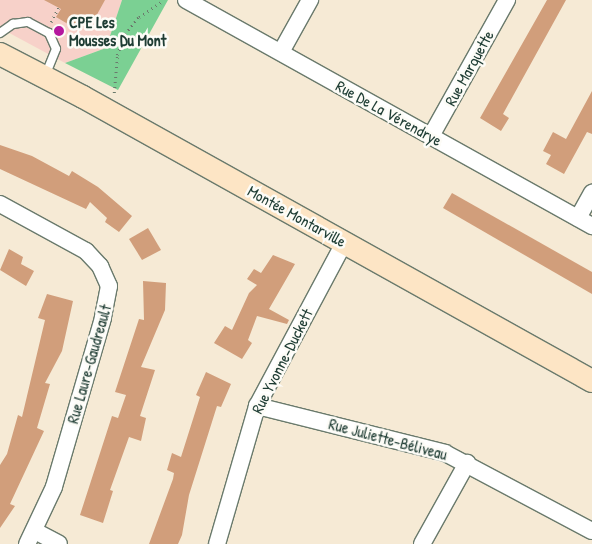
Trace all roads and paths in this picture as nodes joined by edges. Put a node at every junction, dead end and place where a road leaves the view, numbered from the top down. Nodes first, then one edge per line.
1 (164, 0) edge
2 (186, 0) edge
3 (310, 0) edge
4 (507, 0) edge
5 (58, 8) dead end
6 (46, 31) junction
7 (0, 33) edge
8 (281, 52) junction
9 (0, 54) edge
10 (45, 76) junction
11 (106, 110) junction
12 (431, 136) junction
13 (592, 193) edge
14 (0, 204) edge
15 (585, 222) edge
16 (344, 243) junction
17 (592, 381) edge
18 (257, 406) junction
19 (467, 463) junction
20 (592, 531) edge
21 (31, 537) edge
22 (59, 544) edge
23 (217, 544) edge
24 (422, 544) edge

1 - 11 path
2 - 8 street, Rue De La Vérendrye
3 - 8 street
4 - 12 street, Rue Marquette
5 - 6 path
6 - 7 lane
6 - 10 lane
8 - 12 street, Rue De La Vérendrye
9 - 10 street, Montée Montarville
10 - 11 street, Montée Montarville
11 - 16 street, Montée Montarville
12 - 15 street, Rue De La Vérendrye
13 - 15 street
14 - 21 street, Rue Laure-Gaudreault
16 - 17 street, Montée Montarville
16 - 18 street, Rue Yvonne-Duckett
18 - 19 street, Rue Juliette-Béliveau
18 - 23 street, Rue Yvonne-Duckett
19 - 20 street, Rue Juliette-Béliveau
19 - 24 street
21 - 22 street

